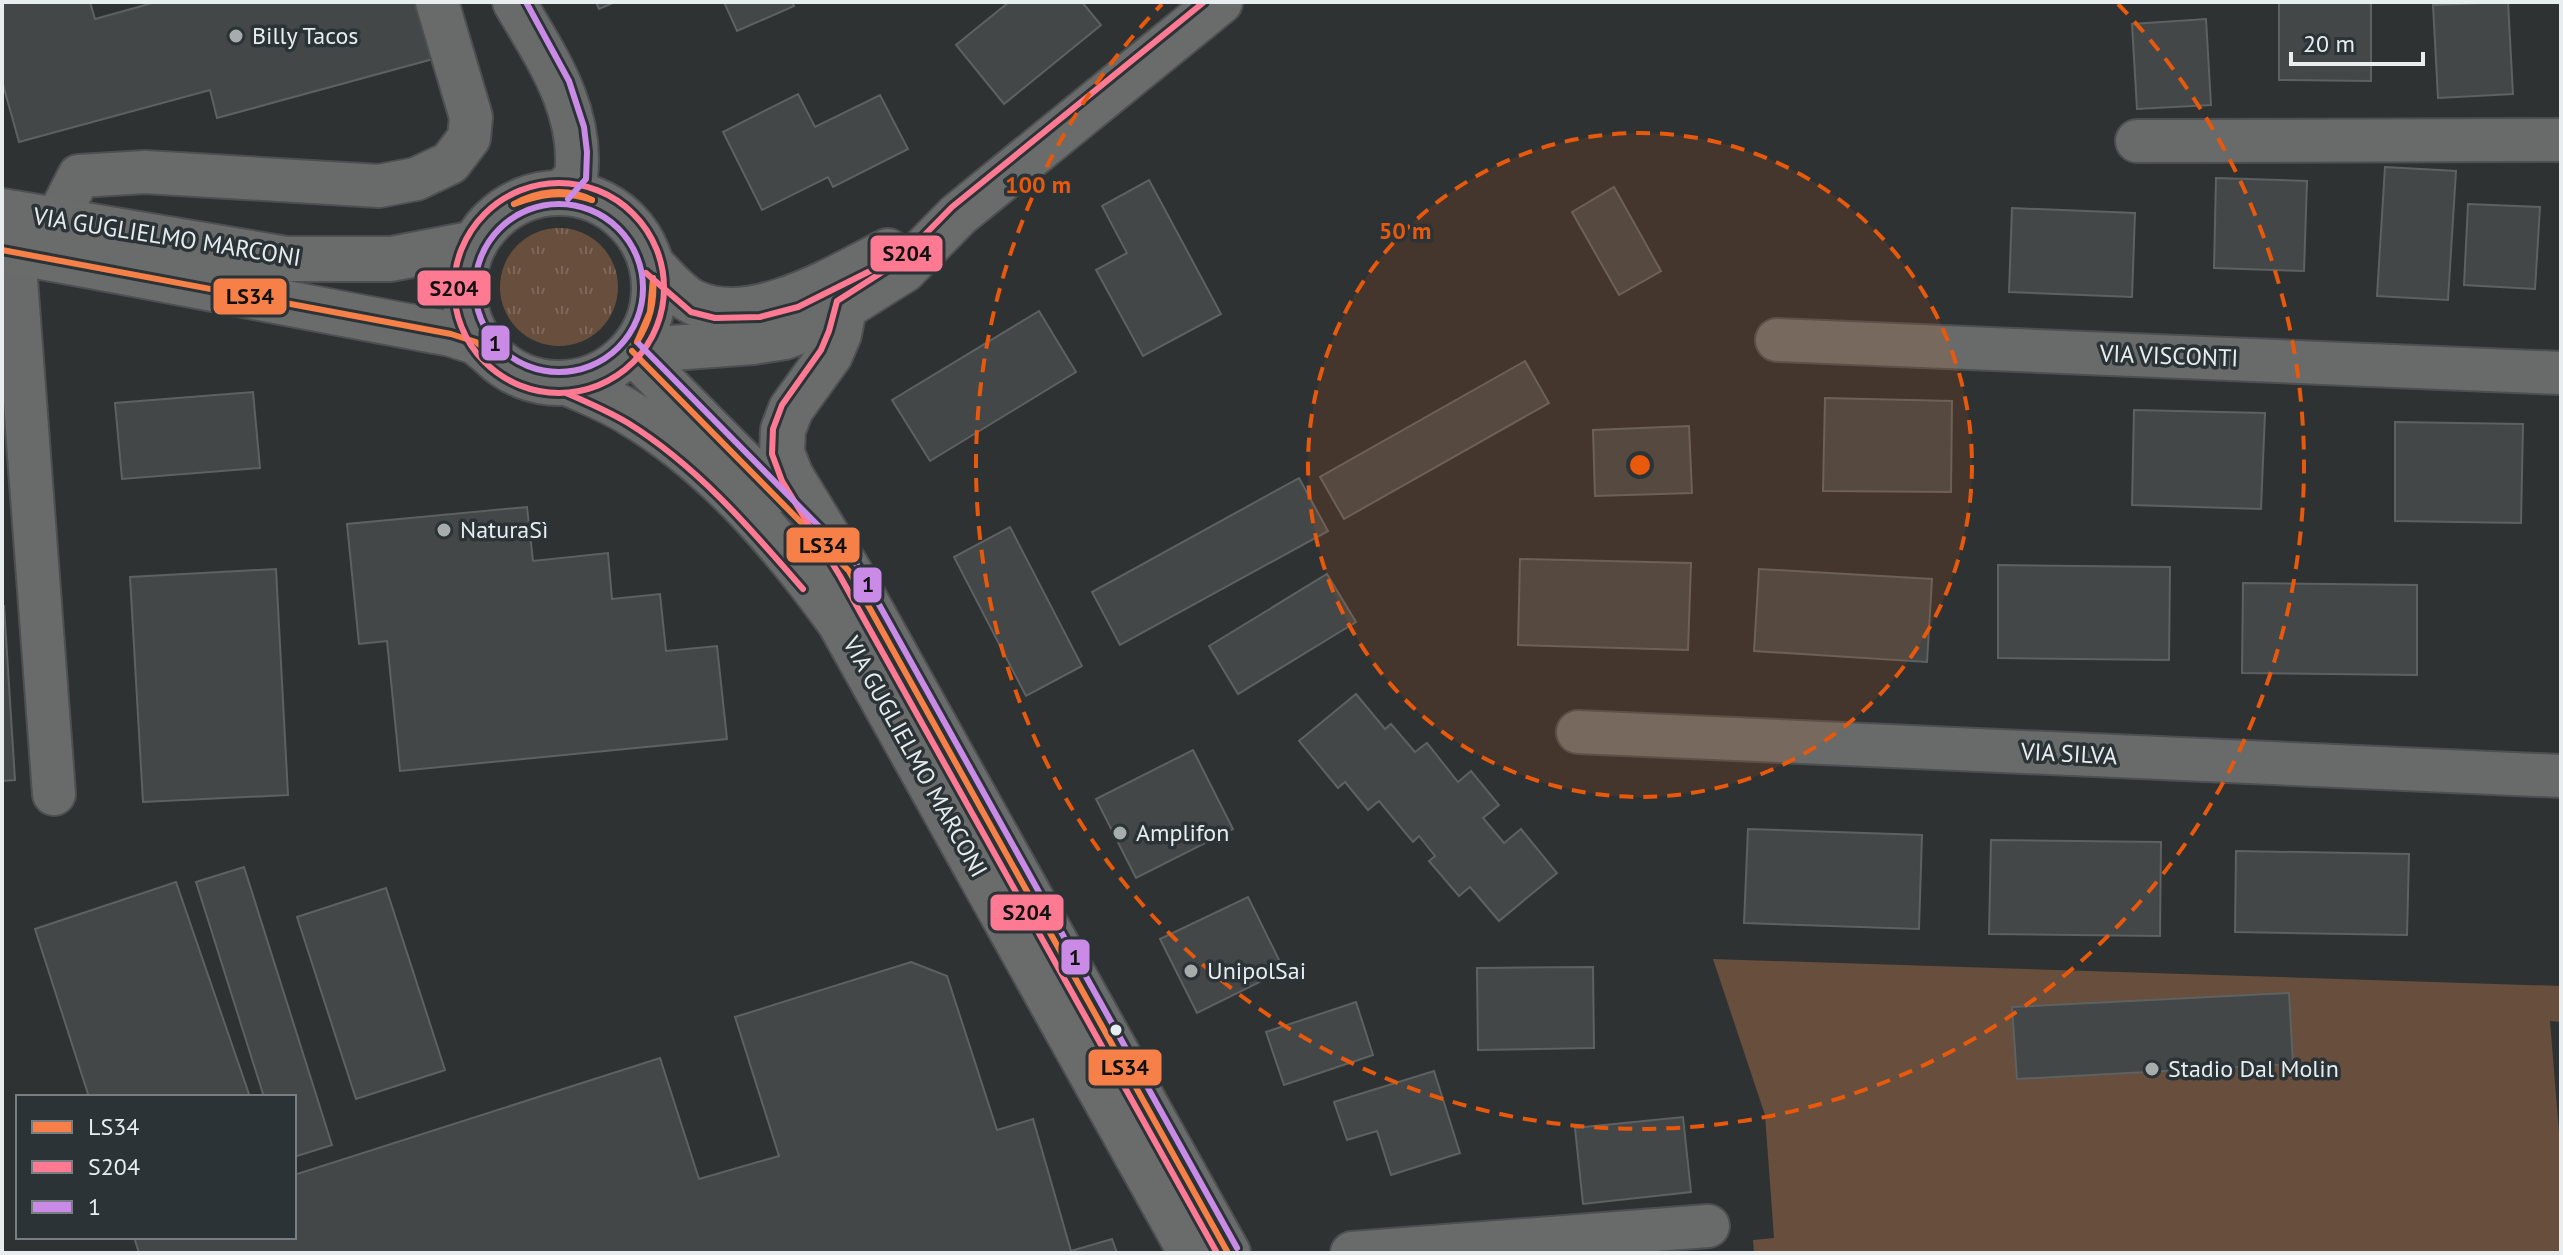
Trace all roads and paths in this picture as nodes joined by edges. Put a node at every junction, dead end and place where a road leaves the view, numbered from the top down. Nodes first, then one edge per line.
1 (437, 2) edge
2 (514, 2) edge
3 (1220, 2) edge
4 (2561, 140) edge
5 (2137, 141) dead end
6 (561, 192) junction
7 (958, 215) junction
8 (56, 221) junction
9 (6, 238) edge
10 (475, 243) junction
11 (653, 266) junction
12 (844, 308) junction
13 (1777, 340) dead end
14 (632, 351) junction
15 (493, 356) junction
16 (2561, 373) edge
17 (570, 384) junction
18 (15, 442) edge
19 (19, 556) edge
20 (849, 571) junction
21 (1578, 732) dead end
22 (2561, 776) edge
23 (54, 794) dead end
24 (1708, 1226) dead end
25 (1191, 1253) edge
26 (1228, 1253) edge
27 (1352, 1253) edge

1 - 8 street
2 - 6 street
3 - 7 main road
4 - 5 street
6 - 10 main road, VIA GUGLIELMO MARCONI
6 - 11 main road, VIA GUGLIELMO MARCONI
7 - 11 main road
7 - 12 main road
8 - 9 main road, VIA GUGLIELMO MARCONI
8 - 10 main road, VIA GUGLIELMO MARCONI
9 - 15 main road
9 - 18 street
10 - 15 main road, VIA GUGLIELMO MARCONI
11 - 14 main road, VIA GUGLIELMO MARCONI
12 - 14 main road
12 - 20 main road, VIA GUGLIELMO MARCONI
13 - 16 street, VIA VISCONTI
14 - 17 main road, VIA GUGLIELMO MARCONI
14 - 20 main road, VIA GUGLIELMO MARCONI
15 - 17 main road, VIA GUGLIELMO MARCONI
17 - 25 main road, VIA GUGLIELMO MARCONI
18 - 19 street
19 - 23 street
20 - 26 main road, VIA GUGLIELMO MARCONI
21 - 22 street, VIA SILVA
24 - 27 street

